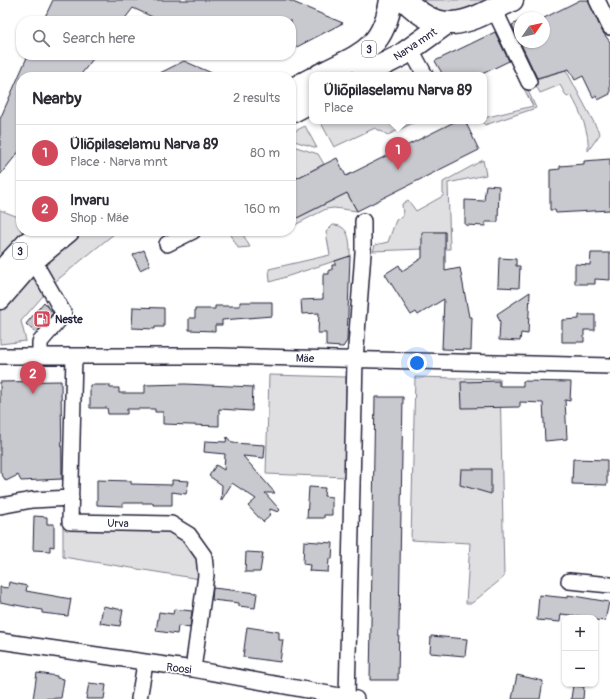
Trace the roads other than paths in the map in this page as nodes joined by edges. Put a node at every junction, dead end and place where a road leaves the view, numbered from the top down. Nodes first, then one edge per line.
1 (391, 0) edge
2 (405, 0) edge
3 (597, 0) edge
4 (503, 4) edge
5 (445, 24) junction
6 (610, 27) edge
7 (410, 48) junction
8 (326, 72) edge
9 (369, 72) edge
10 (423, 72) edge
11 (309, 81) edge
12 (529, 82) dead end
13 (296, 87) edge
14 (309, 103) edge
15 (296, 109) edge
16 (363, 221) dead end
17 (36, 236) edge
18 (62, 236) edge
19 (183, 236) edge
20 (167, 244) dead end
21 (33, 260) junction
22 (0, 273) edge
23 (0, 298) edge
24 (0, 356) edge
25 (40, 356) junction
26 (74, 356) junction
27 (355, 360) junction
28 (610, 366) edge
29 (71, 498) junction
30 (0, 506) edge
31 (569, 581) dead end
32 (610, 585) edge
33 (0, 641) edge
34 (145, 664) junction
35 (192, 669) junction
36 (352, 698) edge
37 (139, 699) edge

1 - 8 highway, 3
2 - 5 highway
3 - 6 street
4 - 5 highway
4 - 12 street
5 - 7 highway, Narva mnt / 3
7 - 9 highway, Narva mnt / 3
7 - 10 street
11 - 13 highway
14 - 15 highway
16 - 27 street
17 - 22 highway, 3
18 - 21 highway, 3
19 - 20 street
21 - 23 highway, 3
21 - 25 street
24 - 25 street, Mäe
25 - 26 street, Mäe
26 - 27 street, Mäe
26 - 29 street, Urva
27 - 28 street, Mäe
27 - 36 street
29 - 30 street
29 - 35 street, Urva
31 - 32 street
33 - 34 street, Roosi
34 - 35 street, Roosi
34 - 37 street
35 - 36 street, Roosi

